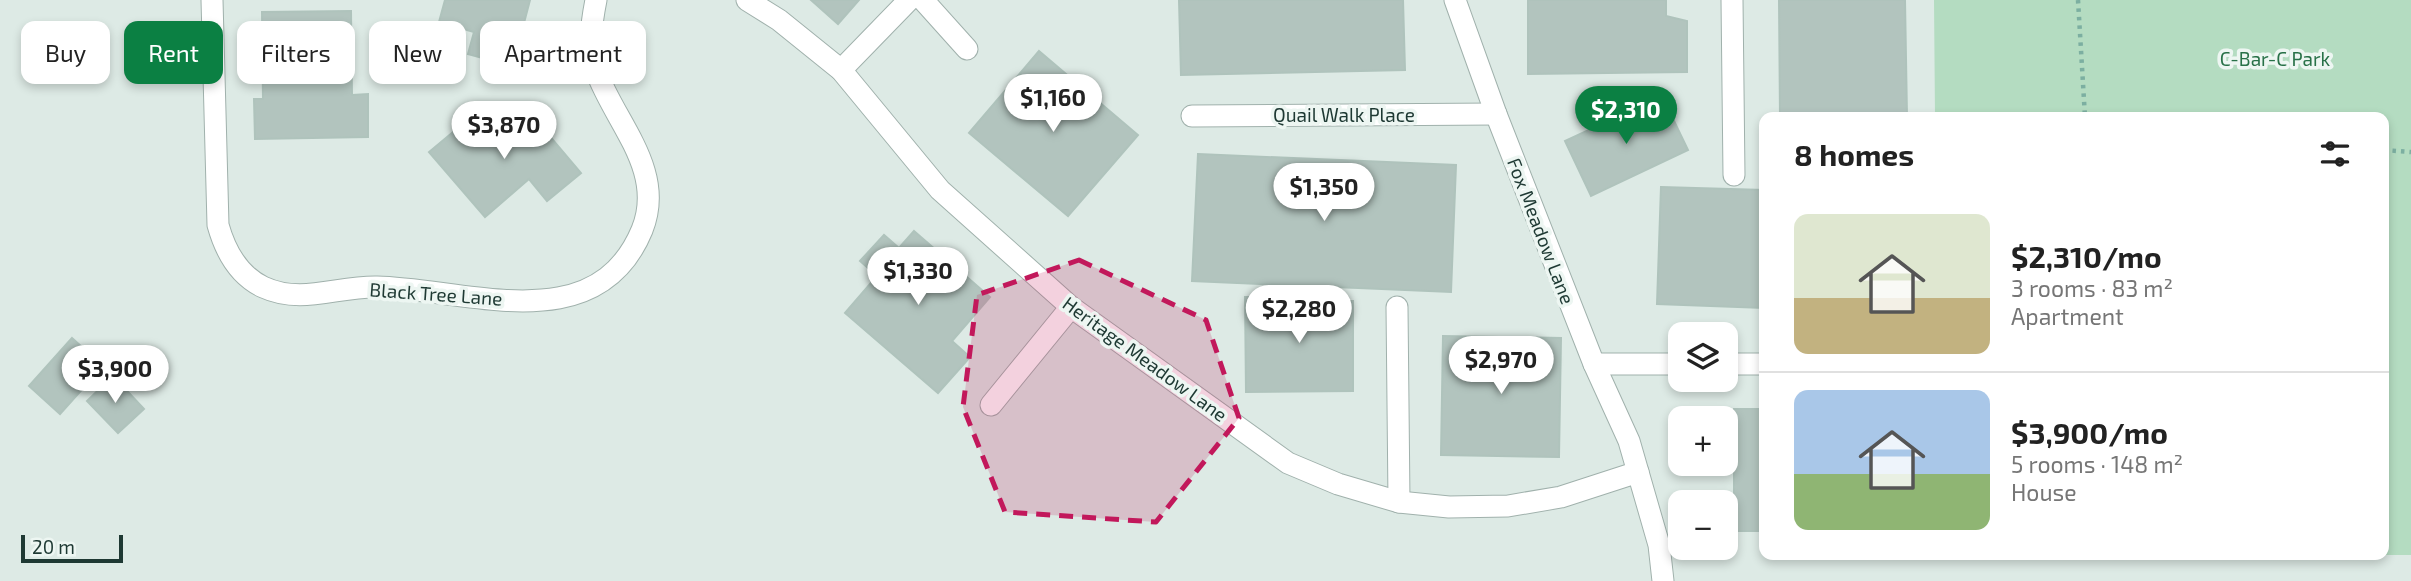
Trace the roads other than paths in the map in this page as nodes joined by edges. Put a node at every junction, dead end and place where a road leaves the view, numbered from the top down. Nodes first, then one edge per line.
1 (212, 0) edge
2 (596, 0) edge
3 (747, 0) edge
4 (909, 0) edge
5 (923, 0) edge
6 (1455, 0) edge
7 (1732, 0) edge
8 (967, 49) dead end
9 (841, 70) junction
10 (1496, 114) junction
11 (1192, 116) dead end
12 (1734, 175) dead end
13 (1070, 307) junction
14 (1397, 307) dead end
15 (1594, 364) junction
16 (1668, 364) edge
17 (1738, 364) edge
18 (1759, 364) edge
19 (991, 405) dead end
20 (1638, 472) junction
21 (1399, 502) junction
22 (1664, 581) edge

1 - 2 lane, Black Tree Lane
3 - 9 lane, Heritage Meadow Lane
4 - 9 lane
5 - 8 lane
6 - 10 lane, Fox Meadow Lane
7 - 12 lane
9 - 13 lane, Heritage Meadow Lane
10 - 11 lane, Quail Walk Place
10 - 15 lane, Fox Meadow Lane
13 - 19 lane
13 - 21 lane, Heritage Meadow Lane
14 - 21 lane
15 - 16 lane
15 - 20 lane, Fox Meadow Lane
17 - 18 lane
20 - 21 lane, Heritage Meadow Lane
20 - 22 lane, Fox Meadow Lane

